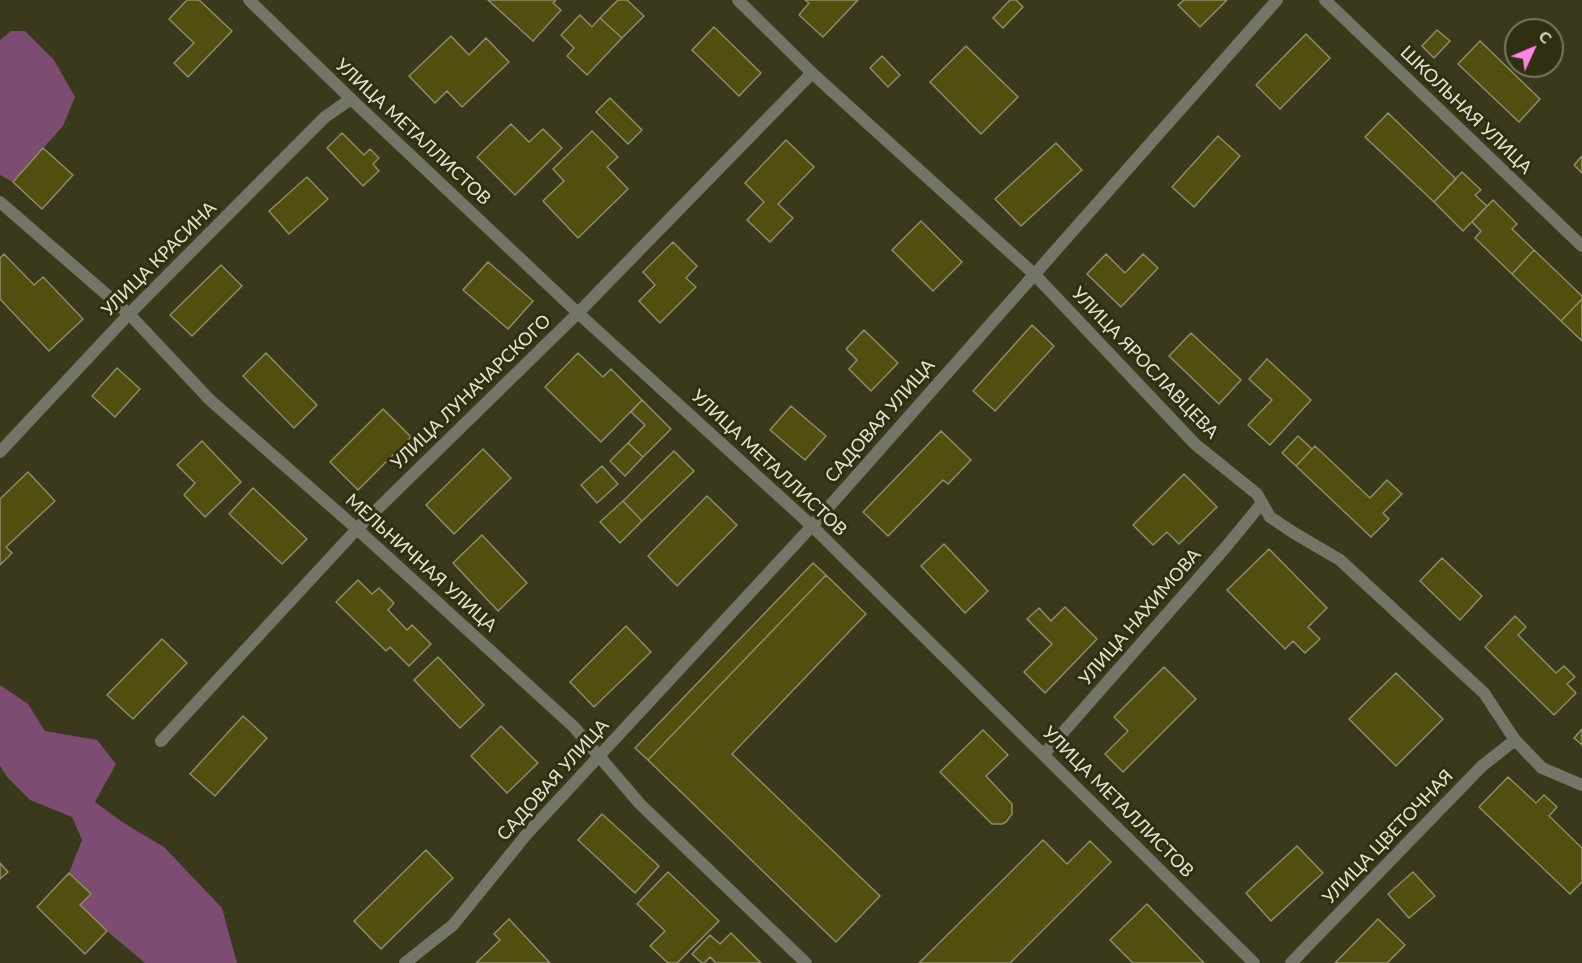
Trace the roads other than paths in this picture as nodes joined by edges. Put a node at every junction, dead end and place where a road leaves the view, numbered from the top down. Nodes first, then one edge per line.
1 (249, 0) edge
2 (738, 0) edge
3 (1276, 0) edge
4 (1325, 0) edge
5 (812, 73) junction
6 (351, 99) junction
7 (0, 202) edge
8 (1582, 246) edge
9 (1034, 274) junction
10 (578, 313) junction
11 (129, 314) junction
12 (0, 452) edge
13 (1262, 503) junction
14 (812, 526) junction
15 (357, 529) junction
16 (1515, 740) junction
17 (161, 741) dead end
18 (1044, 754) junction
19 (598, 756) junction
20 (1582, 785) edge
21 (405, 963) edge
22 (806, 963) edge
23 (1254, 963) edge
24 (1291, 963) edge

1 - 6 street, УЛИЦА МЕТАЛЛИСТОВ
2 - 5 street, УЛИЦА ЯРОСЛАВЦЕВА
3 - 9 street, САДОВАЯ УЛИЦА
4 - 8 street, ШКОЛЬНАЯ УЛИЦА
5 - 9 street, УЛИЦА ЯРОСЛАВЦЕВА
5 - 10 street, УЛИЦА ЛУНАЧАРСКОГО
6 - 10 street, УЛИЦА МЕТАЛЛИСТОВ
6 - 11 street, УЛИЦА КРАСИНА
7 - 11 street, МЕЛЬНИЧНАЯ УЛИЦА
9 - 13 street, УЛИЦА ЯРОСЛАВЦЕВА
9 - 14 street, САДОВАЯ УЛИЦА
10 - 14 street, УЛИЦА МЕТАЛЛИСТОВ
10 - 15 street, УЛИЦА ЛУНАЧАРСКОГО
11 - 12 street, УЛИЦА КРАСИНА
11 - 15 street, МЕЛЬНИЧНАЯ УЛИЦА
13 - 16 street, УЛИЦА ЯРОСЛАВЦЕВА
13 - 18 street, УЛИЦА НАХИМОВА
14 - 18 street, УЛИЦА МЕТАЛЛИСТОВ
14 - 19 street, САДОВАЯ УЛИЦА
15 - 17 street, УЛИЦА ЛУНАЧАРСКОГО
15 - 19 street, МЕЛЬНИЧНАЯ УЛИЦА
16 - 20 street, УЛИЦА ЯРОСЛАВЦЕВА
16 - 24 street, УЛИЦА ЦВЕТОЧНАЯ
18 - 23 street, УЛИЦА МЕТАЛЛИСТОВ
19 - 21 street, САДОВАЯ УЛИЦА
19 - 22 street, МЕЛЬНИЧНАЯ УЛИЦА

